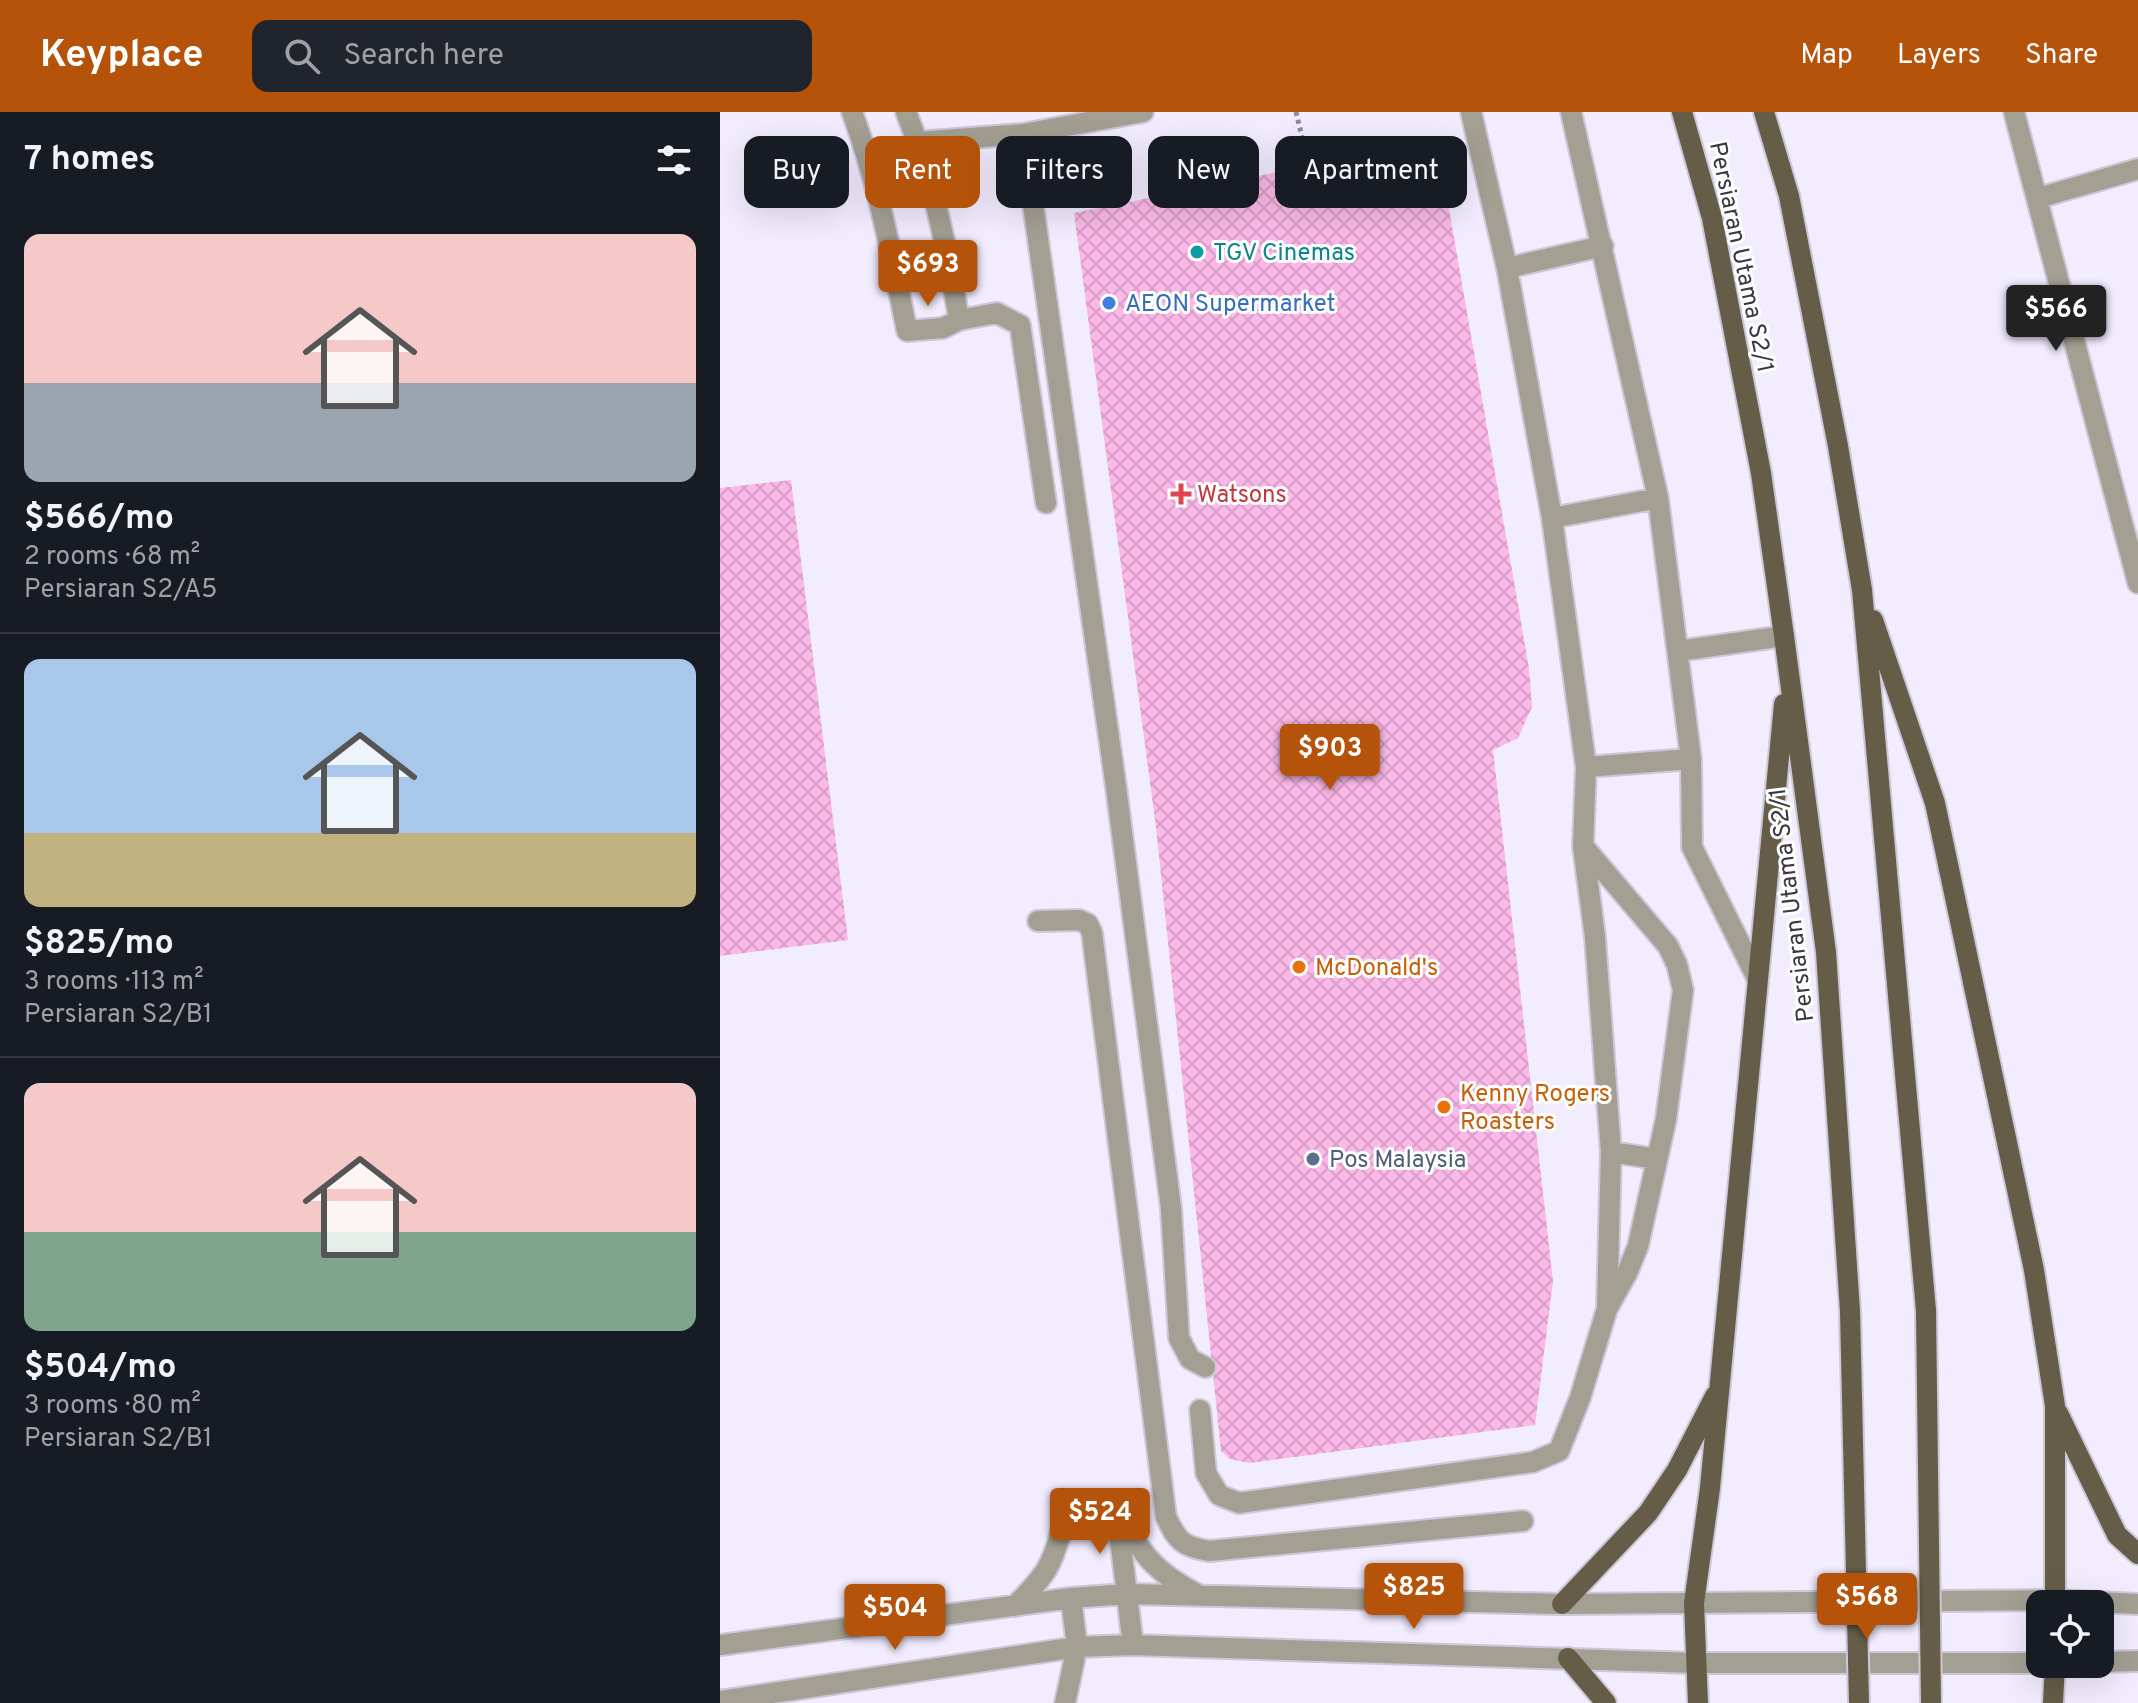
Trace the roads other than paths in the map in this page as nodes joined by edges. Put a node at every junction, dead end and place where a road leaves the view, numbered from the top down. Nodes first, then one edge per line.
1 (852, 112) edge
2 (906, 112) edge
3 (1143, 112) edge
4 (1471, 112) edge
5 (1571, 112) edge
6 (1682, 112) edge
7 (1764, 112) edge
8 (2014, 112) edge
9 (1081, 118) edge
10 (1023, 134) junction
11 (916, 136) edge
12 (980, 137) edge
13 (2138, 169) edge
14 (2038, 198) junction
15 (937, 208) edge
16 (1603, 246) junction
17 (1507, 268) junction
18 (959, 320) junction
19 (1658, 498) junction
20 (1046, 503) dead end
21 (1552, 518) junction
22 (2138, 583) edge
23 (1862, 590) junction
24 (1784, 636) junction
25 (1678, 651) junction
26 (1787, 670) junction
27 (1691, 759) junction
28 (1586, 767) junction
29 (1583, 846) junction
30 (1038, 921) dead end
31 (1757, 978) junction
32 (1611, 1152) junction
33 (1657, 1159) junction
34 (1607, 1309) junction
35 (1205, 1367) dead end
36 (1719, 1388) junction
37 (2055, 1406) junction
38 (1200, 1410) dead end
39 (1523, 1521) dead end
40 (1063, 1524) dead end
41 (2138, 1554) edge
42 (2055, 1590) edge
43 (1127, 1594) junction
44 (1201, 1596) junction
45 (1071, 1598) junction
46 (2026, 1602) edge
47 (1694, 1603) junction
48 (2114, 1603) edge
49 (1562, 1604) junction
50 (2138, 1604) edge
51 (1015, 1606) junction
52 (720, 1645) edge
53 (1133, 1645) junction
54 (1077, 1647) junction
55 (1568, 1658) junction
56 (2138, 1661) edge
57 (2114, 1662) edge
58 (1695, 1663) junction
59 (2026, 1663) edge
60 (2054, 1678) edge
61 (720, 1701) edge
62 (1065, 1703) edge
63 (1606, 1703) edge
64 (1698, 1703) edge
65 (1859, 1703) edge
66 (1931, 1703) edge
67 (2053, 1703) edge

1 - 18 street
2 - 11 street
3 - 9 street
4 - 17 street
5 - 16 street
6 - 24 main road, Persiaran Utama S2/1
7 - 23 main road
8 - 14 street
9 - 10 street
10 - 12 street
10 - 35 street
13 - 14 street
14 - 22 street
15 - 18 street
16 - 17 street
16 - 19 street
17 - 21 street
18 - 20 street
19 - 21 street
19 - 25 street
21 - 28 street
23 - 37 main road
23 - 66 main road, bridge
24 - 25 street
24 - 26 main road, Persiaran Utama S2/1
25 - 27 street
26 - 31 main road
26 - 65 main road, Persiaran Utama S2/1, bridge
27 - 28 street
27 - 31 street
28 - 29 street
29 - 32 street
29 - 33 street
30 - 39 street
31 - 36 main road
32 - 33 street
32 - 34 street
33 - 34 street
34 - 38 street
36 - 47 main road
36 - 49 main road
37 - 41 main road
37 - 42 main road
40 - 51 street
43 - 44 street
43 - 44 street
43 - 45 street
43 - 53 street
44 - 49 street
45 - 51 street
45 - 54 street
46 - 47 street
47 - 49 street
47 - 58 main road
48 - 50 street
51 - 52 street
53 - 54 street
53 - 55 street
54 - 61 street
54 - 62 street
55 - 58 street
55 - 63 main road
56 - 57 street
58 - 59 street
58 - 64 main road
60 - 67 main road

